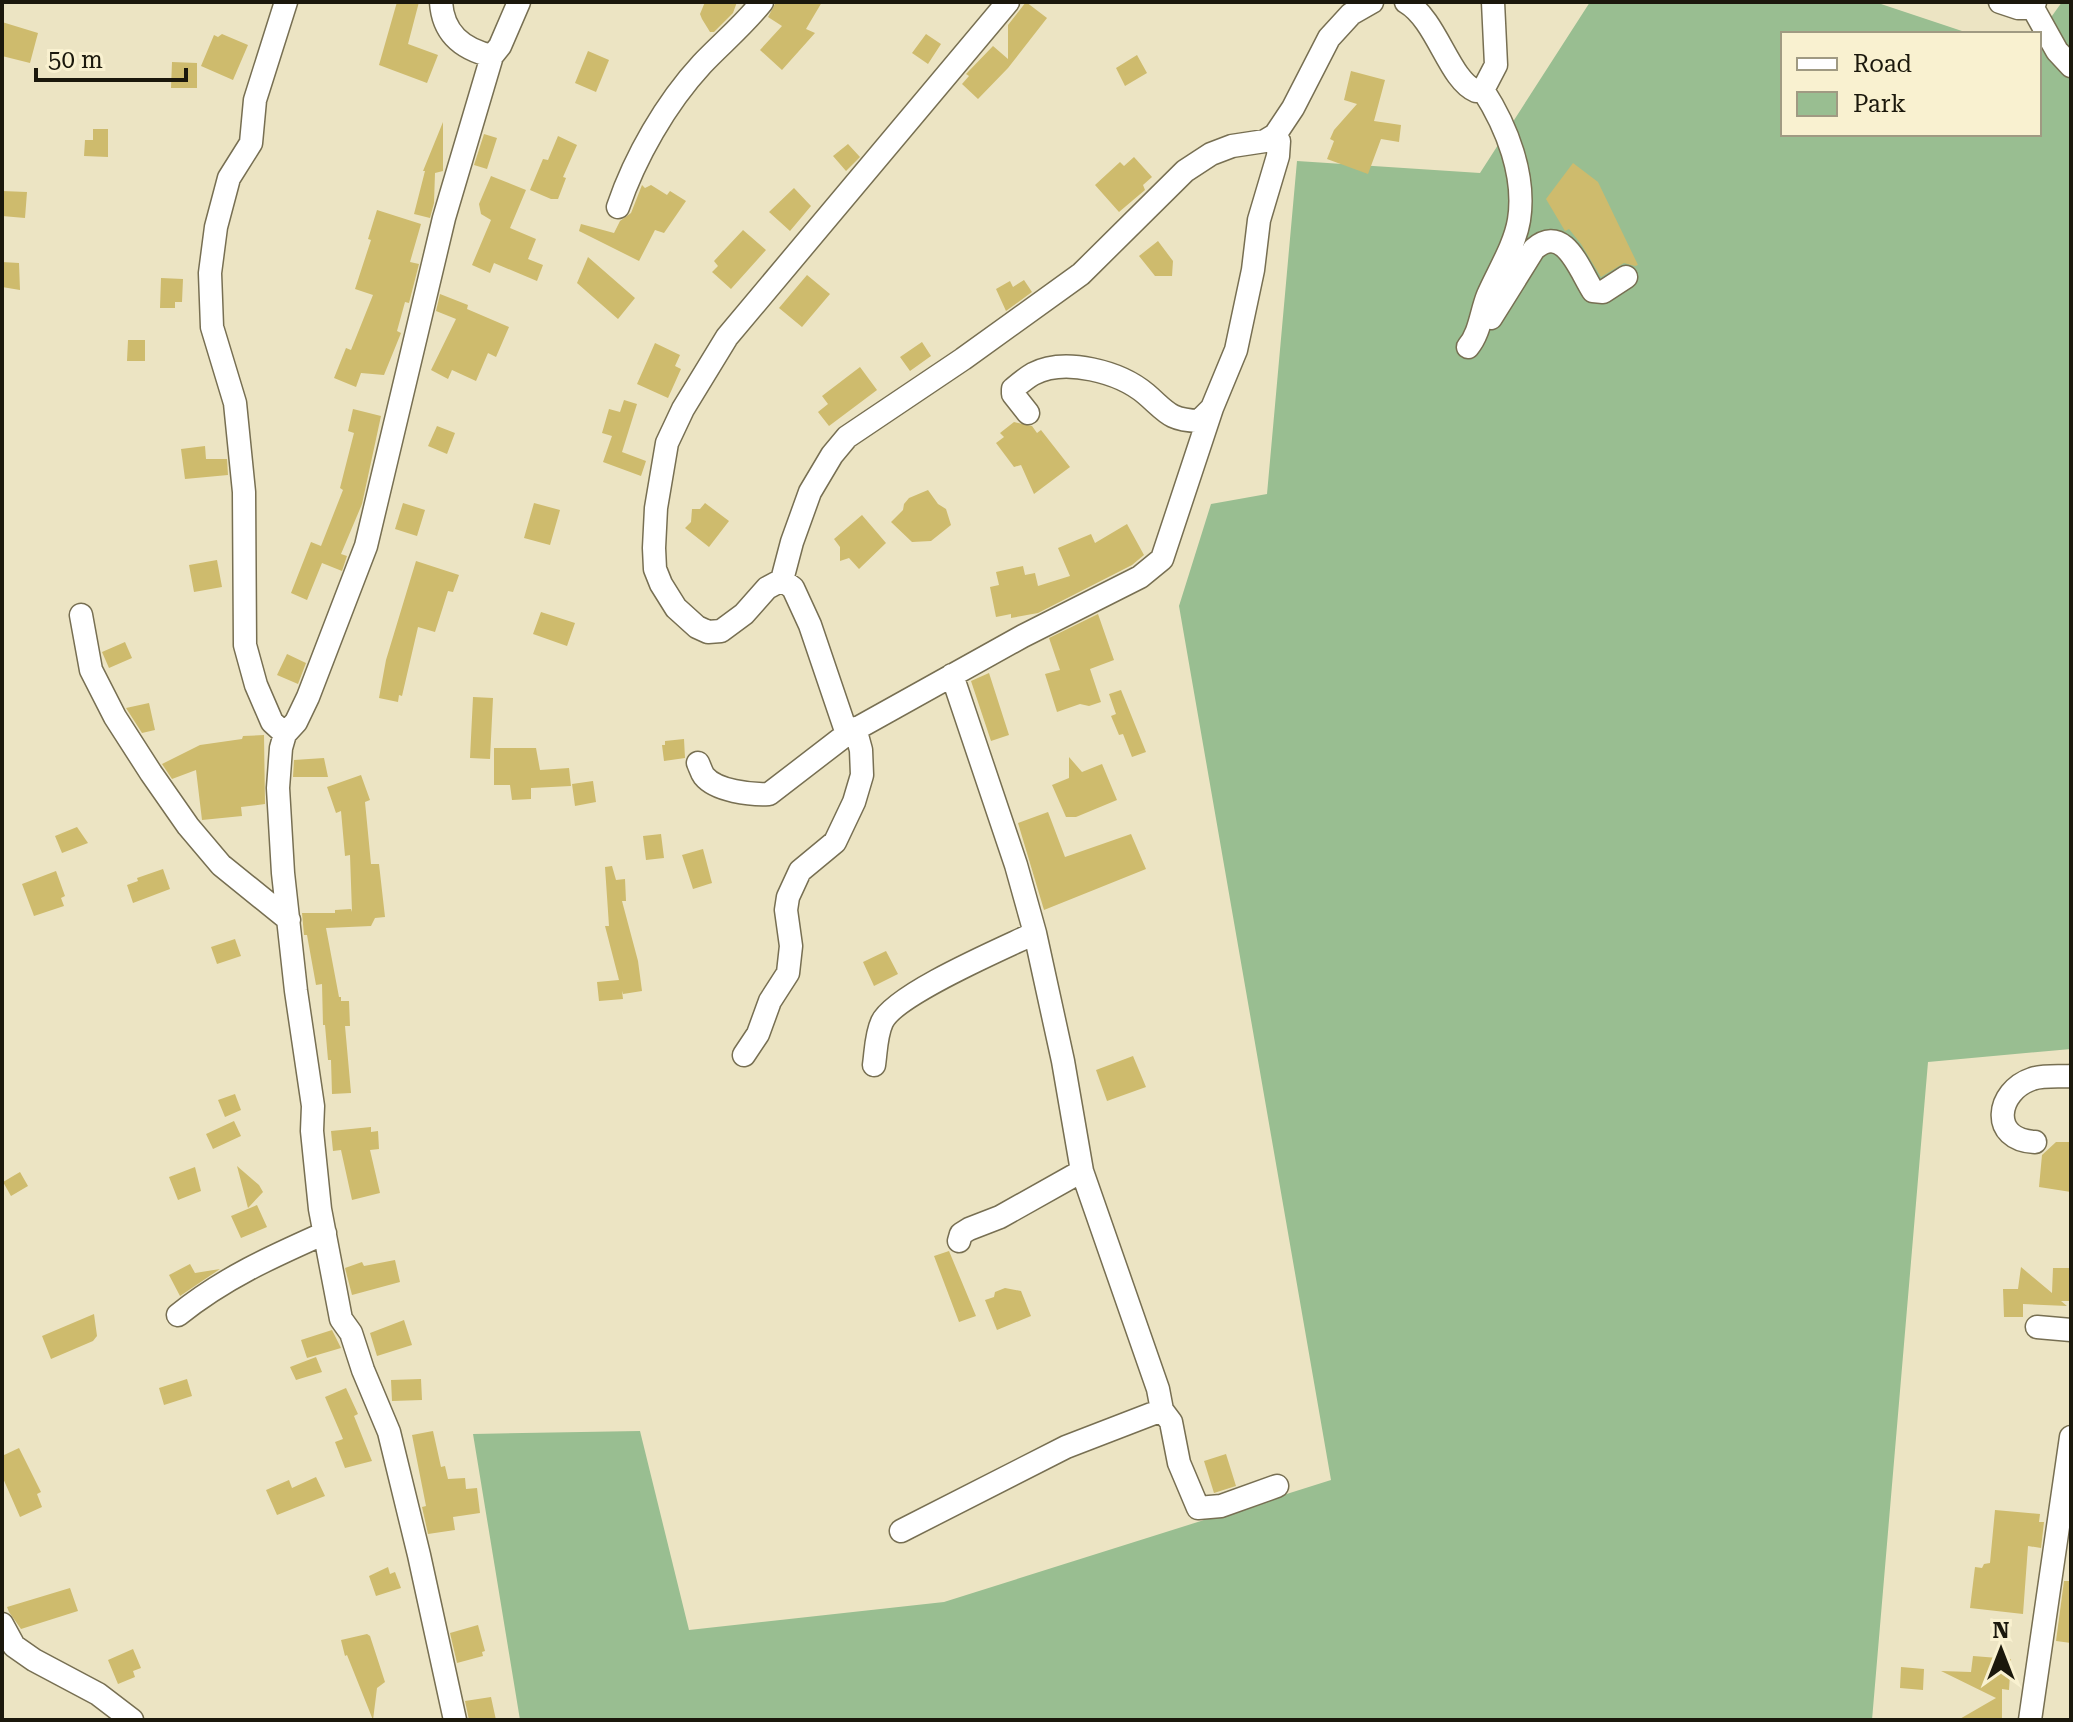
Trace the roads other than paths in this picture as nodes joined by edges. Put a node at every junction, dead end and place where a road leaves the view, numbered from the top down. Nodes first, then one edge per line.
1 (286, 2) edge
2 (441, 2) edge
3 (519, 2) edge
4 (762, 2) edge
5 (1008, 2) edge
6 (1372, 2) edge
7 (1406, 2) edge
8 (1493, 2) edge
9 (2000, 2) edge
10 (2034, 5) edge
11 (492, 56) junction
12 (2071, 66) edge
13 (1483, 90) junction
14 (1275, 135) junction
15 (618, 207) dead end
16 (1626, 277) dead end
17 (1212, 408) junction
18 (1028, 413) dead end
19 (782, 580) junction
20 (81, 615) dead end
21 (952, 675) junction
22 (851, 731) junction
23 (285, 734) junction
24 (698, 763) dead end
25 (289, 920) junction
26 (1035, 933) junction
27 (744, 1055) dead end
28 (874, 1065) dead end
29 (2071, 1076) edge
30 (2035, 1142) dead end
31 (1082, 1171) junction
32 (325, 1233) junction
33 (959, 1241) dead end
34 (178, 1315) dead end
35 (2037, 1327) dead end
36 (2071, 1330) edge
37 (1162, 1410) junction
38 (2071, 1437) edge
39 (1277, 1486) dead end
40 (901, 1531) dead end
41 (2, 1624) edge
42 (132, 1720) edge
43 (455, 1720) edge
44 (2030, 1720) edge

1 - 23 street
2 - 11 street
3 - 11 street
4 - 15 street
5 - 19 street
6 - 14 street
7 - 13 street
8 - 13 street
9 - 10 street
10 - 12 street
11 - 23 street
13 - 16 street
14 - 17 street
14 - 19 street
17 - 18 street
17 - 21 street
19 - 22 street
20 - 25 street
21 - 22 street
21 - 26 street
22 - 24 street
22 - 27 street
23 - 25 street
25 - 32 street
26 - 28 street
26 - 31 street
29 - 30 street
31 - 33 street
31 - 37 street
32 - 34 street
32 - 43 street
35 - 36 street
37 - 39 street
37 - 40 street
38 - 44 street
41 - 42 street

